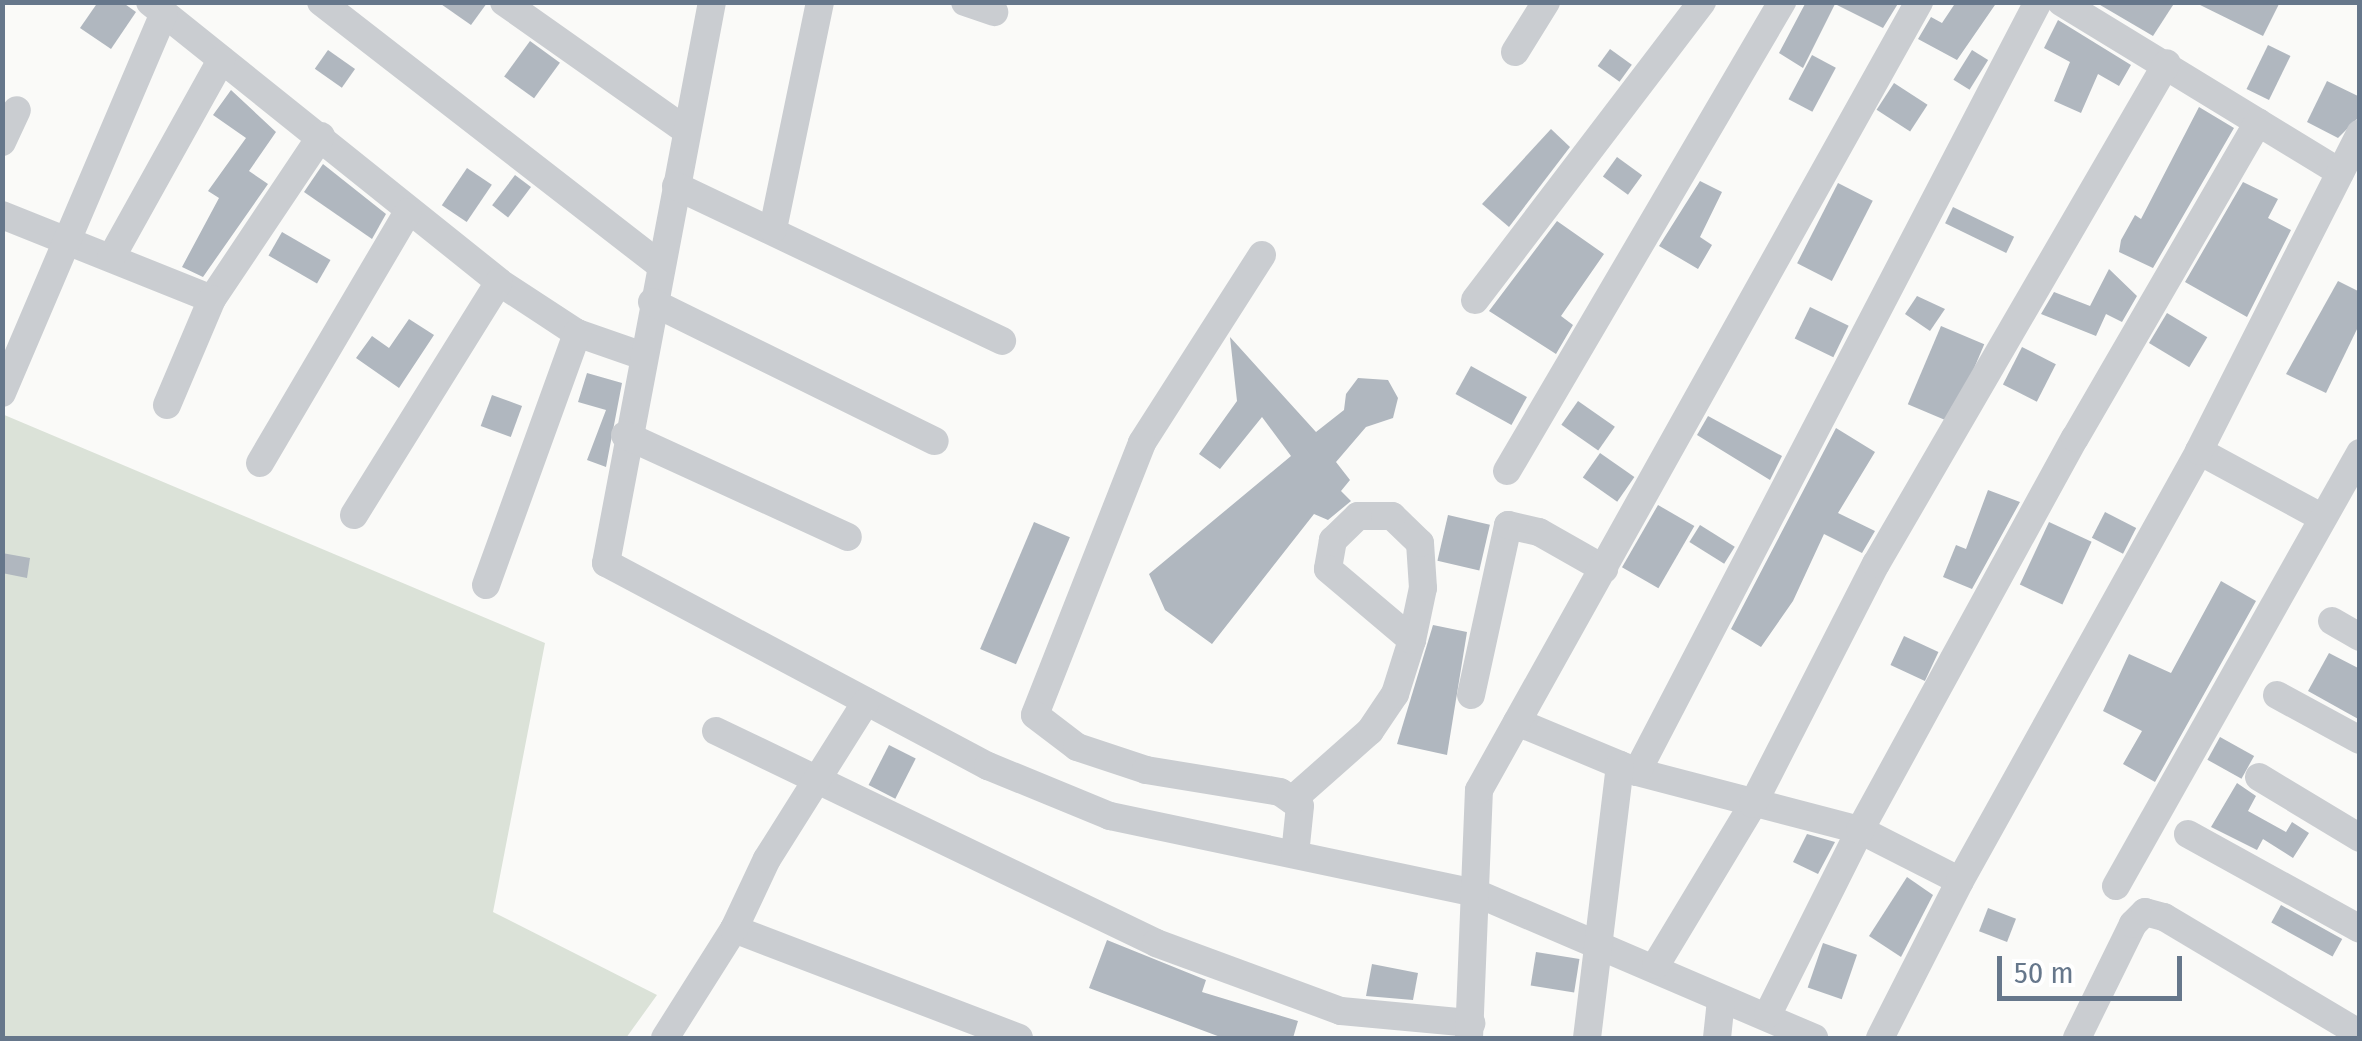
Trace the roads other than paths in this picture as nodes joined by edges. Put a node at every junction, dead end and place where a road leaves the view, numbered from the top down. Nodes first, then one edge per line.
1 (321, 2) edge
2 (504, 2) edge
3 (712, 2) edge
4 (820, 2) edge
5 (965, 2) edge
6 (1546, 2) edge
7 (1702, 2) edge
8 (1782, 2) edge
9 (1918, 2) edge
10 (2038, 2) edge
11 (2061, 2) edge
12 (157, 8) edge
13 (994, 12) dead end
14 (1515, 52) dead end
15 (221, 60) junction
16 (2167, 63) junction
17 (17, 110) dead end
18 (2258, 122) junction
19 (688, 131) junction
20 (2360, 133) edge
21 (321, 136) junction
22 (2, 142) edge
23 (2340, 172) junction
24 (676, 186) junction
25 (408, 212) junction
26 (2, 215) edge
27 (773, 230) junction
28 (65, 240) junction
29 (1262, 255) dead end
30 (112, 258) junction
31 (661, 266) junction
32 (498, 282) junction
33 (212, 299) junction
34 (1475, 300) dead end
35 (652, 302) junction
36 (577, 333) junction
37 (1002, 341) dead end
38 (643, 356) junction
39 (2, 392) edge
40 (167, 405) dead end
41 (626, 436) junction
42 (935, 441) dead end
43 (2199, 451) junction
44 (2360, 453) edge
45 (260, 463) dead end
46 (1507, 471) dead end
47 (354, 514) dead end
48 (2321, 517) junction
49 (848, 537) dead end
50 (1604, 569) junction
51 (486, 585) dead end
52 (2332, 621) dead end
53 (2360, 637) edge
54 (1412, 640) junction
55 (1471, 695) dead end
56 (2276, 695) dead end
57 (866, 702) junction
58 (1517, 722) junction
59 (716, 731) dead end
60 (2360, 740) edge
61 (1629, 769) junction
62 (2259, 777) dead end
63 (816, 782) junction
64 (1292, 800) junction
65 (1752, 804) junction
66 (1860, 830) junction
67 (2188, 834) dead end
68 (2360, 838) edge
69 (1295, 854) junction
70 (1960, 881) junction
71 (2116, 886) dead end
72 (1476, 894) junction
73 (734, 928) junction
74 (2360, 928) edge
75 (1596, 942) junction
76 (1656, 966) junction
77 (1721, 1001) junction
78 (1768, 1014) junction
79 (1470, 1031) edge
80 (2360, 1034) edge
81 (665, 1038) edge
82 (1018, 1038) edge
83 (1587, 1038) edge
84 (1717, 1038) edge
85 (1814, 1038) edge
86 (1880, 1038) edge
87 (2077, 1038) edge

1 - 31 street
2 - 19 street
3 - 19 street
4 - 27 street
5 - 13 street
6 - 14 street
7 - 34 street
8 - 46 street
9 - 50 street
10 - 61 street
11 - 16 street
12 - 15 street
12 - 28 street
15 - 21 street
15 - 30 street
16 - 18 street
16 - 65 street
17 - 22 street
18 - 23 street
18 - 66 street
19 - 24 street
20 - 23 street
21 - 25 street
21 - 33 street
23 - 43 street
24 - 27 street
24 - 31 street
25 - 32 street
25 - 45 street
26 - 28 street
27 - 37 street
28 - 30 street
28 - 39 street
29 - 64 street
30 - 33 street
31 - 35 street
32 - 36 street
32 - 47 street
33 - 40 street
35 - 38 street
35 - 42 street
36 - 38 street
36 - 51 street
38 - 41 street
41 - 49 street
41 - 57 street
43 - 48 street
43 - 70 street
44 - 48 street
48 - 71 street
50 - 55 street
50 - 58 street
52 - 53 street
54 - 54 street
54 - 64 street
56 - 60 street
57 - 63 street
57 - 69 street
58 - 61 street
58 - 72 street
59 - 63 street
61 - 65 street
61 - 75 street
62 - 68 street
63 - 73 street
63 - 79 street
64 - 69 street
65 - 66 street
65 - 76 street
66 - 70 street
66 - 78 street
67 - 74 street
69 - 72 street
70 - 86 street
72 - 75 street
72 - 79 street
73 - 81 street
73 - 82 street
75 - 76 street
75 - 83 street
76 - 77 street
77 - 78 street
77 - 84 street
78 - 85 street
80 - 87 street

